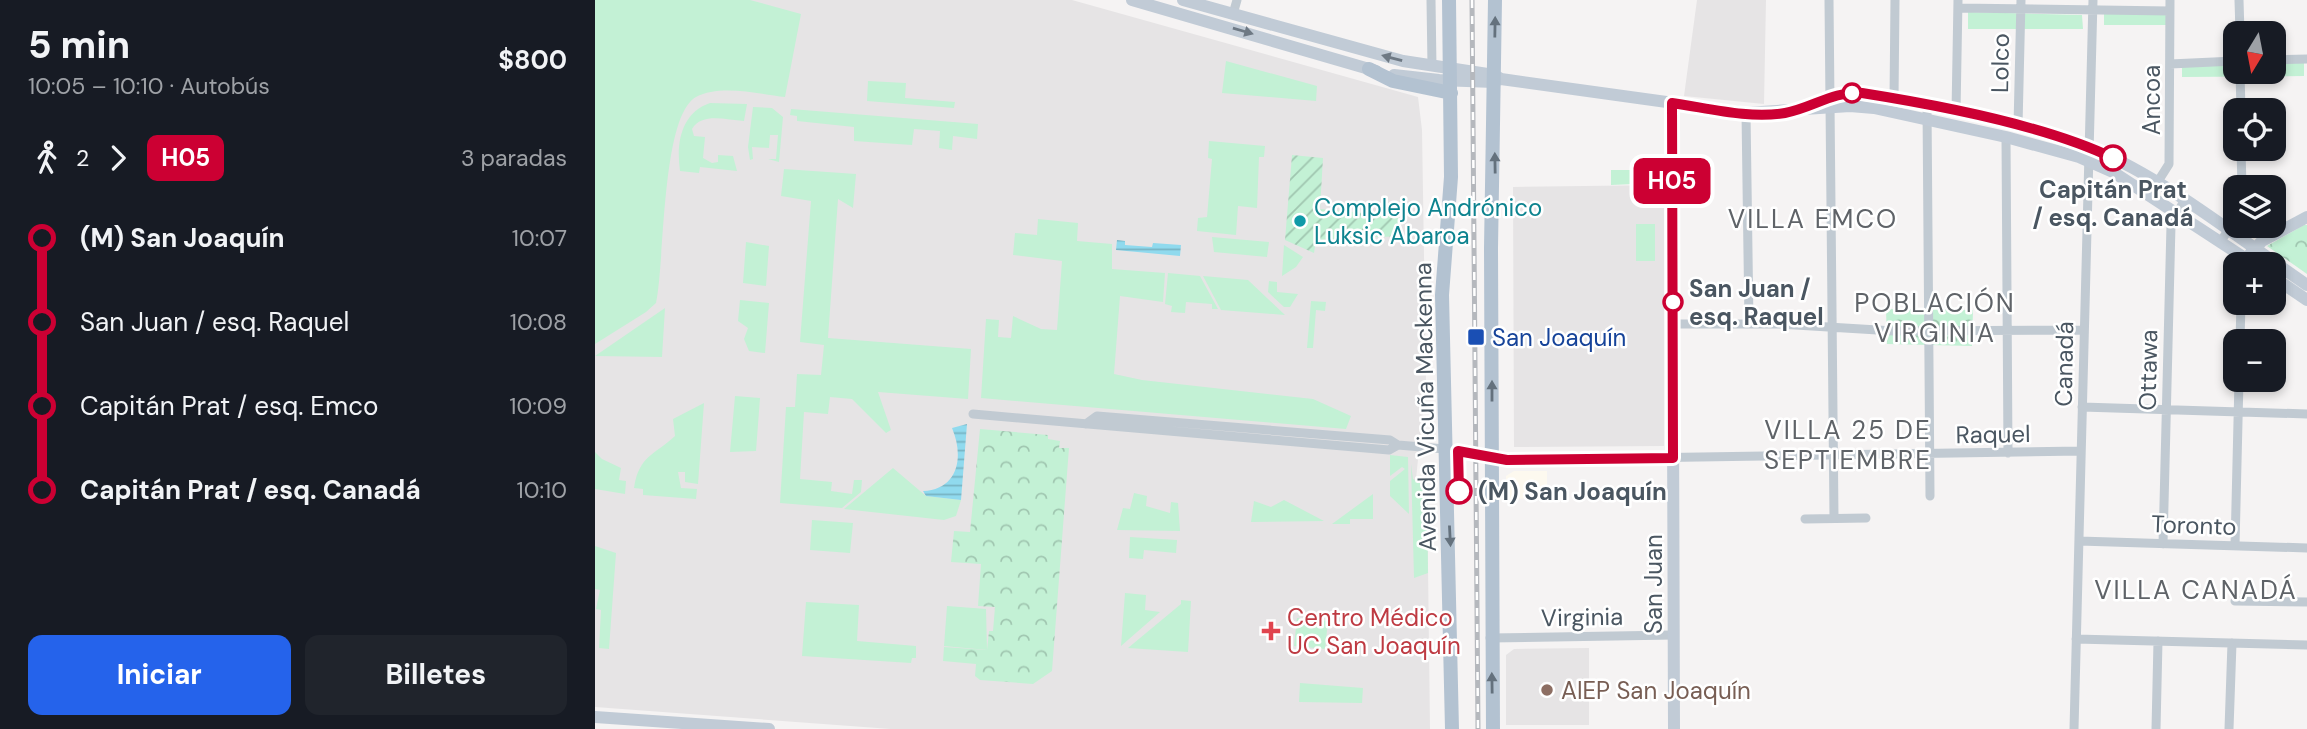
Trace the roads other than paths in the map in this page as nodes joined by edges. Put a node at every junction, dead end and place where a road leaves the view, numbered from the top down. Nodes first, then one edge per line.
1 (1132, 0) edge
2 (1182, 0) edge
3 (1237, 0) edge
4 (1431, 0) edge
5 (1449, 0) edge
6 (1495, 0) edge
7 (1829, 0) edge
8 (1895, 0) edge
9 (2093, 0) edge
10 (2171, 0) edge
11 (2239, 0) edge
12 (1958, 4) edge
13 (2021, 5) edge
14 (2093, 11) junction
15 (2170, 11) junction
16 (1233, 14) junction
17 (2240, 21) edge
18 (1352, 47) junction
19 (2307, 59) edge
20 (2286, 60) edge
21 (1348, 62) junction
22 (2223, 62) edge
23 (2170, 64) junction
24 (1432, 66) junction
25 (1369, 69) joint
26 (1496, 78) junction
27 (1450, 81) junction
28 (1894, 99) junction
29 (1829, 102) junction
30 (1672, 103) junction
31 (1927, 112) junction
32 (1956, 112) junction
33 (1746, 113) junction
34 (2018, 126) junction
35 (2006, 137) junction
36 (2089, 154) junction
37 (2154, 189) junction
38 (2180, 206) junction
39 (2307, 217) edge
40 (2223, 228) edge
41 (2234, 238) edge
42 (2244, 252) edge
43 (2257, 252) edge
44 (2286, 275) edge
45 (2307, 285) edge
46 (2286, 286) edge
47 (2307, 300) edge
48 (1749, 323) junction
49 (1673, 324) junction
50 (1831, 328) junction
51 (2007, 330) junction
52 (2084, 330) junction
53 (1928, 331) junction
54 (2239, 392) edge
55 (2082, 407) junction
56 (2167, 410) junction
57 (2238, 412) junction
58 (973, 414) dead end
59 (2307, 414) edge
60 (1445, 449) junction
61 (2081, 451) junction
62 (2008, 453) junction
63 (1930, 454) junction
64 (1833, 456) junction
65 (1673, 458) junction
66 (1493, 459) junction
67 (1930, 496) dead end
68 (1834, 518) junction
69 (1867, 518) dead end
70 (1805, 519) dead end
71 (2079, 541) junction
72 (2163, 544) junction
73 (2235, 546) junction
74 (2307, 548) edge
75 (2235, 601) dead end
76 (2307, 602) edge
77 (1674, 635) junction
78 (1490, 638) junction
79 (2076, 639) junction
80 (2158, 641) junction
81 (2232, 643) junction
82 (2307, 645) edge
83 (595, 717) edge
84 (769, 729) edge
85 (1452, 729) edge
86 (1493, 729) edge
87 (1674, 729) edge
88 (2074, 729) edge
89 (2156, 729) edge
90 (2229, 729) edge

1 -> 21 street
2 - 16 street
3 - 16 street
4 - 24 street
5 - 27 main road, Avenida Vicuña Mackenna
26 -> 6 main road
7 - 29 street
8 - 28 street
9 - 14 street, Canadá
10 - 15 street, Ancoa
11 - 17 street
12 - 13 street
12 - 32 street
13 - 14 street
13 - 34 street, Lolco
14 - 15 street
14 - 36 street, Canadá
15 - 23 street, Ancoa
16 - 18 street
18 - 21 street
24 -> 18 street
19 - 20 street
21 - 25 street
22 - 23 street
23 - 37 street, Ancoa
24 - 27 street
25 - 27 main road
26 - 27 street
26 - 30 street
66 -> 26 main road
27 - 60 main road, Avenida Vicuña Mackenna
28 - 29 street
28 - 31 street
29 - 31 street
29 - 33 street
29 - 50 street
30 - 33 street
30 - 49 street, San Juan
31 - 32 street
31 - 35 street
31 - 53 street
32 - 34 street
33 - 48 street
34 - 36 street
35 - 36 street
35 - 51 street
36 - 37 street
36 - 52 street, Canadá
37 - 38 street
38 - 40 street
38 - 56 street, Ottawa
39 - 43 street
41 - 42 street
44 - 45 street
46 - 47 street
48 - 49 street
48 - 50 street
49 - 65 street, San Juan
50 - 53 street
50 - 64 street
51 - 52 street
51 - 53 street
51 - 62 street
52 - 55 street, Canadá
53 - 63 street
54 - 57 street
55 - 56 street
55 - 61 street, Canadá
56 - 57 street
56 - 72 street, Ottawa
57 - 59 street
57 - 73 street
58 - 60 street, Raquel
60 - 66 street, Raquel
60 -> 85 main road, Avenida Vicuña Mackenna
61 - 62 street, Raquel
61 - 71 street, Canadá
62 - 63 street, Raquel
63 - 64 street, Raquel
63 - 67 street
64 - 65 street, Raquel
64 - 68 street
65 - 66 street, Raquel
65 - 77 street, San Juan
66 - 78 main road
68 - 69 street
68 - 70 street
71 - 72 street, Toronto
71 - 79 street, Canadá
72 - 73 street, Toronto
73 - 74 street, Toronto
75 - 76 street
77 - 78 street, Virginia
77 - 87 street, San Juan
86 -> 78 main road
79 - 80 street
79 - 88 street, Canadá
80 - 81 street
80 - 89 street
81 - 82 street
81 - 90 street
83 - 84 street

